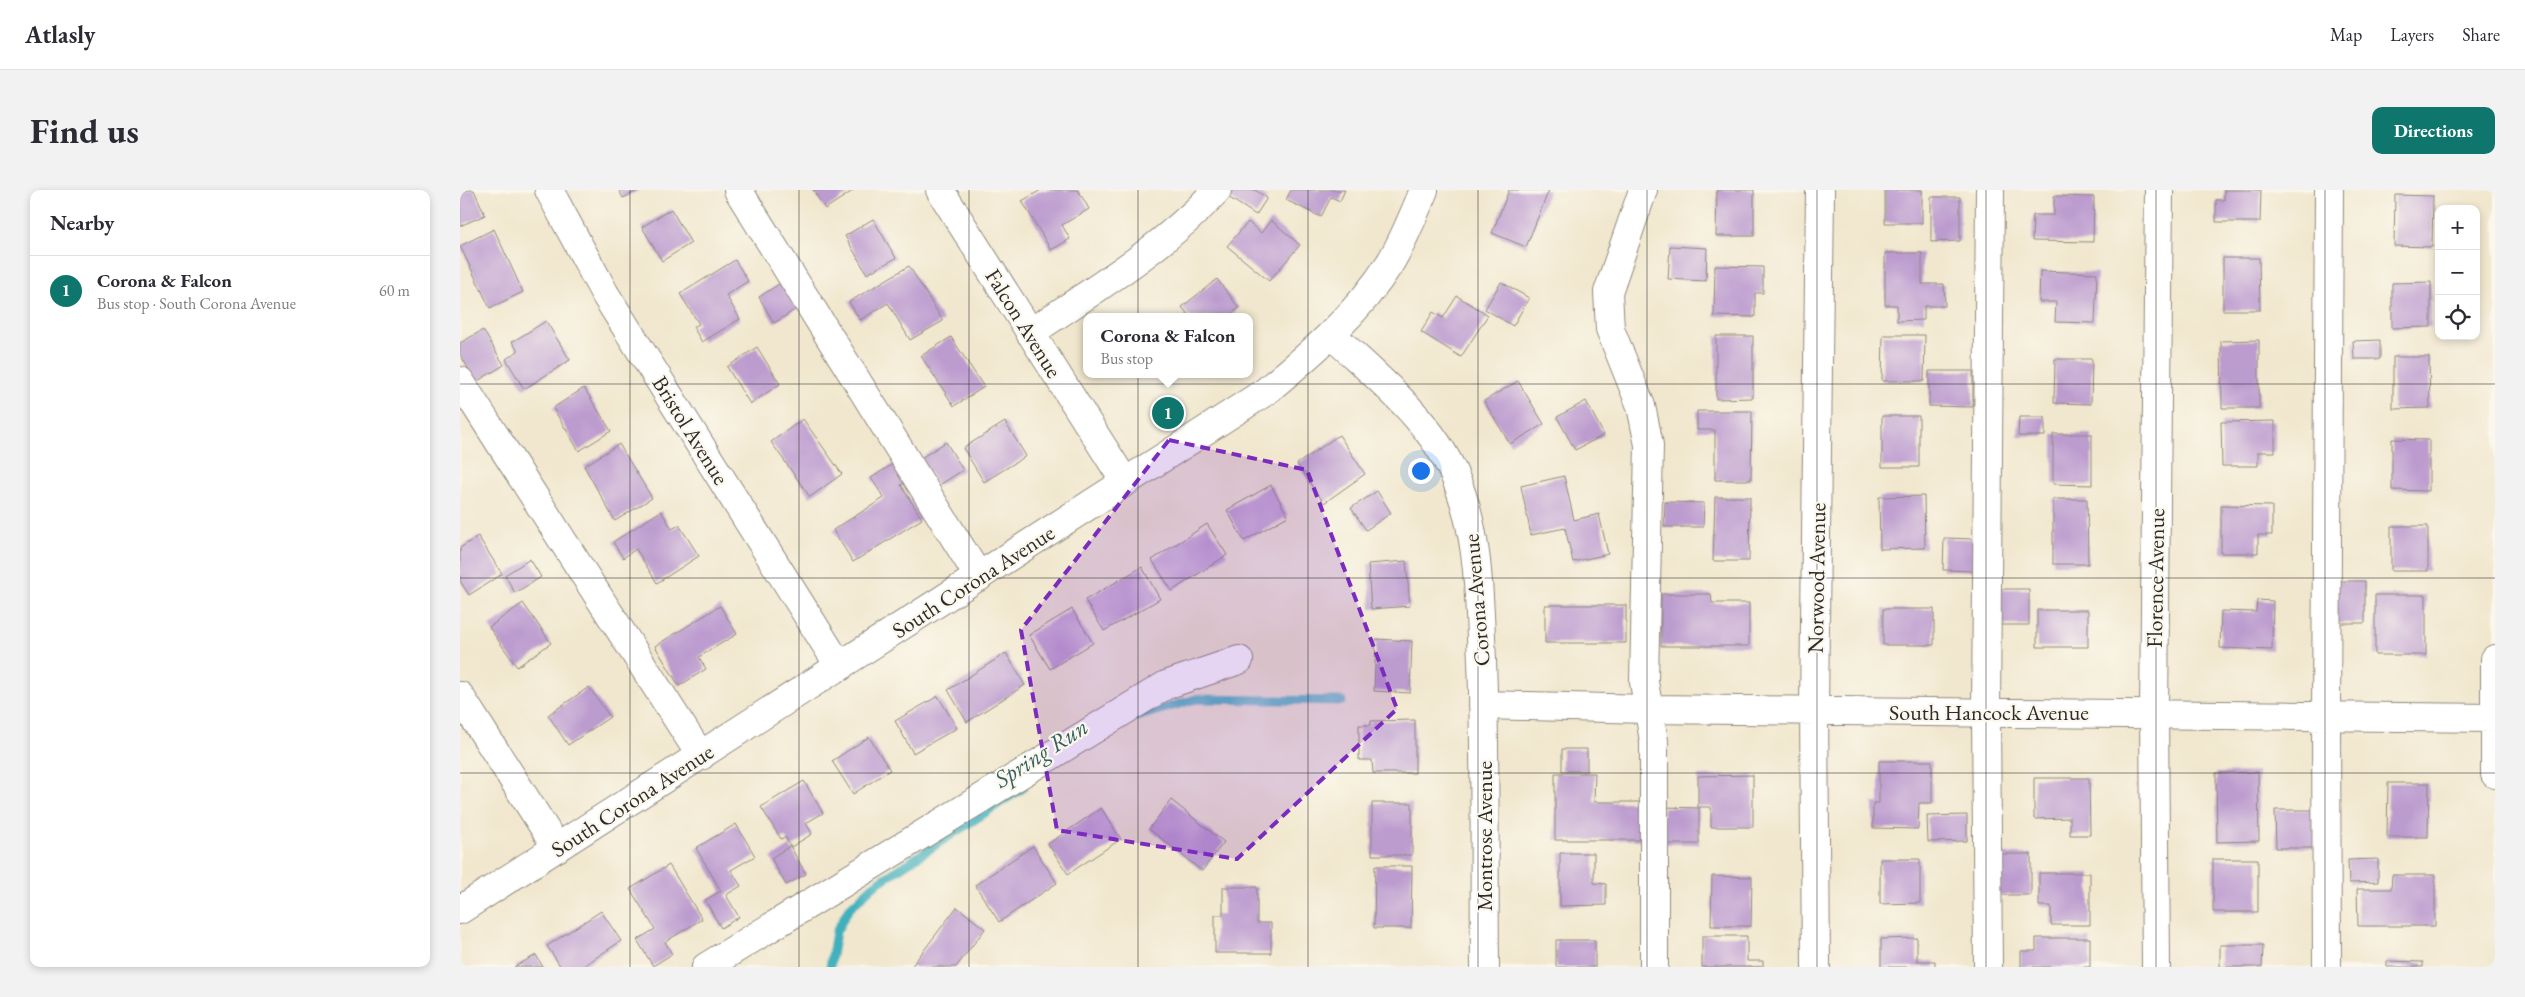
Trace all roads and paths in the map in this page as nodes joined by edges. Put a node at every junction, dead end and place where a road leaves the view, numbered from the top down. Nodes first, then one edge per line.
1 (549, 190) edge
2 (738, 190) edge
3 (940, 190) edge
4 (1217, 190) edge
5 (1424, 190) edge
6 (1643, 190) edge
7 (1820, 190) edge
8 (1990, 190) edge
9 (2159, 190) edge
10 (2329, 190) edge
11 (1030, 333) junction
12 (1331, 334) junction
13 (460, 381) edge
14 (1124, 482) junction
15 (979, 576) junction
16 (2495, 659) edge
17 (1239, 660) dead end
18 (840, 667) junction
19 (460, 696) edge
20 (1483, 705) junction
21 (1648, 709) junction
22 (1814, 710) junction
23 (1986, 712) junction
24 (2154, 713) junction
25 (2326, 716) junction
26 (2495, 718) edge
27 (701, 756) junction
28 (2495, 774) edge
29 (557, 848) junction
30 (460, 910) edge
31 (706, 967) edge
32 (1485, 967) edge
33 (1654, 967) edge
34 (1816, 967) edge
35 (1988, 967) edge
36 (2156, 967) edge
37 (2327, 967) edge

1 - 18 street, Bristol Avenue
2 - 15 street
3 - 11 street, Falcon Avenue
4 - 11 street
5 - 12 street, South Corona Avenue
6 - 21 street
7 - 22 street, Norwood Avenue
8 - 23 street
9 - 24 street, Florence Avenue
10 - 25 street
11 - 14 street, Falcon Avenue
12 - 14 street, South Corona Avenue
12 - 20 street, Corona Avenue
13 - 27 street
14 - 15 street, South Corona Avenue
15 - 18 street, South Corona Avenue
16 - 26 street
17 - 31 street
18 - 27 street, South Corona Avenue
19 - 29 street
20 - 21 street, South Hancock Avenue
20 - 32 street, Montrose Avenue
21 - 22 street, South Hancock Avenue
21 - 33 street
22 - 23 street, South Hancock Avenue
22 - 34 street, Norwood Avenue
23 - 24 street, South Hancock Avenue
23 - 35 street
24 - 25 street, South Hancock Avenue
24 - 36 street, Florence Avenue
25 - 26 street, South Hancock Avenue
25 - 37 street
26 - 28 street
27 - 29 street, South Corona Avenue
29 - 30 street, South Corona Avenue

